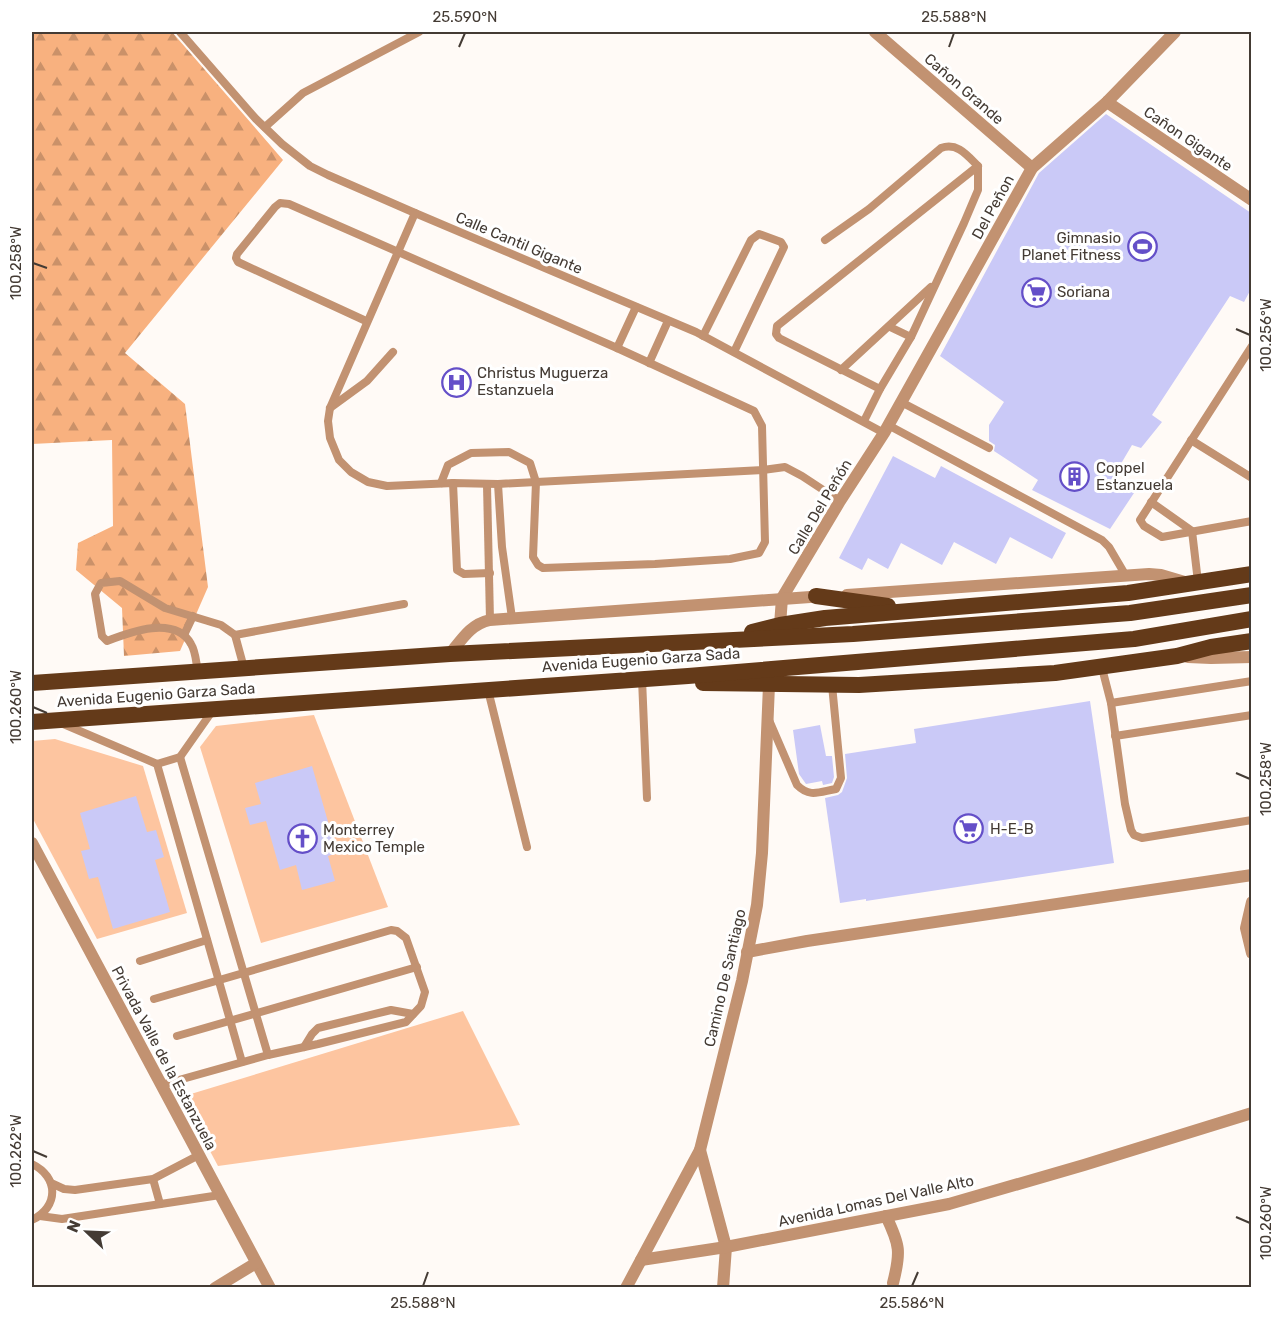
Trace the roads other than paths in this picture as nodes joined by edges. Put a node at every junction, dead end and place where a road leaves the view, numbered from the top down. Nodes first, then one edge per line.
1 (180, 32) edge
2 (419, 32) edge
3 (875, 32) edge
4 (1174, 32) edge
5 (1107, 102) junction
6 (265, 127) junction
7 (978, 166) junction
8 (1032, 168) junction
9 (1251, 200) edge
10 (415, 213) junction
11 (825, 240) dead end
12 (398, 252) junction
13 (935, 284) junction
14 (636, 307) junction
15 (366, 321) junction
16 (669, 321) junction
17 (890, 327) junction
18 (703, 336) junction
19 (910, 337) junction
20 (1251, 346) edge
21 (617, 348) junction
22 (393, 352) dead end
23 (734, 352) junction
24 (649, 363) junction
25 (841, 370) junction
26 (880, 389) junction
27 (901, 402) junction
28 (330, 408) junction
29 (864, 421) junction
30 (886, 429) junction
31 (1191, 440) junction
32 (989, 447) dead end
33 (763, 470) junction
34 (1251, 478) edge
35 (536, 482) junction
36 (441, 483) junction
37 (453, 483) junction
38 (498, 484) junction
39 (487, 485) junction
40 (840, 501) junction
41 (1152, 502) junction
42 (1251, 521) edge
43 (1192, 531) junction
44 (489, 573) junction
45 (1251, 574) edge
46 (1126, 576) junction
47 (1194, 583) junction
48 (1251, 595) edge
49 (816, 597) junction
50 (782, 598) junction
51 (404, 604) dead end
52 (921, 611) junction
53 (193, 615) junction
54 (512, 618) junction
55 (490, 620) junction
56 (1251, 620) edge
57 (780, 625) junction
58 (184, 635) junction
59 (235, 635) junction
60 (1251, 640) edge
61 (717, 641) junction
62 (450, 654) junction
63 (1177, 656) junction
64 (1251, 657) edge
65 (244, 668) junction
66 (1102, 668) junction
67 (198, 672) junction
68 (688, 676) junction
69 (642, 679) junction
70 (1251, 681) edge
71 (32, 683) edge
72 (769, 685) junction
73 (832, 685) junction
74 (488, 690) junction
75 (1111, 703) junction
76 (213, 709) junction
77 (1251, 715) edge
78 (55, 720) junction
79 (768, 720) junction
80 (32, 722) edge
81 (1115, 736) junction
82 (180, 757) junction
83 (158, 764) junction
84 (647, 798) dead end
85 (1251, 820) edge
86 (32, 843) edge
87 (527, 847) dead end
88 (1251, 875) edge
89 (1251, 902) edge
90 (207, 940) junction
91 (747, 952) junction
92 (1251, 953) edge
93 (140, 961) dead end
94 (417, 967) junction
95 (243, 972) junction
96 (219, 980) junction
97 (154, 999) dead end
98 (255, 1013) junction
99 (413, 1014) junction
100 (230, 1021) junction
101 (177, 1036) dead end
102 (304, 1047) junction
103 (268, 1055) junction
104 (242, 1062) junction
105 (161, 1085) junction
106 (1251, 1113) edge
107 (700, 1150) junction
108 (198, 1155) junction
109 (32, 1164) edge
110 (153, 1179) junction
111 (51, 1183) junction
112 (220, 1195) junction
113 (160, 1204) junction
114 (886, 1216) junction
115 (36, 1218) edge
116 (726, 1247) junction
117 (641, 1260) junction
118 (256, 1263) junction
119 (893, 1283) dead end
120 (214, 1287) edge
121 (270, 1287) edge
122 (626, 1287) edge
123 (723, 1287) edge

1 - 6 lane, Calle Cantil Gigante
2 - 6 lane
3 - 8 street, Cañon Grande
4 - 5 street, Del Peñon
5 - 8 street, Del Peñon
5 - 9 street, Cañon Gigante
6 - 10 lane, Calle Cantil Gigante
7 - 11 lane
7 - 13 lane
7 - 25 lane
8 - 27 street, Del Peñon
10 - 12 lane
10 - 14 lane, Calle Cantil Gigante
12 - 15 lane
12 - 15 lane
12 - 21 lane
13 - 17 lane
13 - 19 lane
14 - 16 lane, Calle Cantil Gigante
14 - 21 lane
15 - 28 lane
16 - 18 lane, Calle Cantil Gigante
16 - 24 lane
17 - 19 lane
17 - 25 lane
18 - 23 lane, Calle Cantil Gigante
18 - 23 lane
19 - 26 lane
20 - 31 lane
21 - 24 lane
22 - 28 lane
23 - 29 lane, Calle Cantil Gigante
24 - 33 lane
25 - 26 lane
26 - 29 lane
27 - 30 street, Del Peñon
27 - 32 lane
28 - 36 lane
29 - 30 lane, Calle Cantil Gigante
30 - 40 street, Calle Del Peñón
30 - 46 lane, Calle Cantil Gigante
31 - 34 lane
31 - 41 lane
33 - 35 lane
33 - 35 lane
33 - 40 lane
35 - 36 lane
35 - 38 lane
36 - 37 lane
37 - 39 lane
37 - 44 lane
38 - 39 lane
38 - 54 lane
39 - 44 lane
40 - 50 street, Calle Del Peñón
41 - 43 lane
41 - 43 lane
42 - 43 lane
43 - 47 lane
44 - 55 lane
45 - 47 highway
46 - 47 street
46 - 49 street
47 - 52 highway
48 - 61 highway, Avenida Eugenio Garza Sada
49 - 50 street
49 - 52 highway
50 - 54 street
50 - 57 street
51 - 59 lane
52 - 57 highway
53 - 58 lane
53 - 58 lane
53 - 59 lane
54 - 55 street
55 - 62 street
56 - 68 highway, Avenida Eugenio Garza Sada
57 - 61 highway
58 - 67 lane
59 - 65 lane
60 - 63 highway
61 - 62 highway, Avenida Eugenio Garza Sada
62 - 65 highway, Avenida Eugenio Garza Sada
63 - 64 street
63 - 66 highway
65 - 67 highway, Avenida Eugenio Garza Sada
66 - 73 highway
66 - 75 lane
67 - 71 highway, Avenida Eugenio Garza Sada
68 - 69 highway, Avenida Eugenio Garza Sada
68 - 72 highway
69 - 74 highway, Avenida Eugenio Garza Sada
69 - 84 lane
70 - 75 lane
72 - 73 highway
72 - 79 street, Camino De Santiago
73 - 79 lane
74 - 76 highway, Avenida Eugenio Garza Sada
74 - 87 lane
75 - 81 lane
76 - 78 highway, Avenida Eugenio Garza Sada
76 - 82 lane
77 - 81 lane
78 - 80 highway, Avenida Eugenio Garza Sada
78 - 83 lane
79 - 91 street, Camino De Santiago
81 - 85 lane
82 - 83 lane
82 - 95 lane
83 - 90 lane
86 - 105 street, Privada Valle de la Estanzuela
88 - 91 street
89 - 92 street
90 - 93 lane
90 - 96 lane
91 - 107 street, Camino De Santiago
94 - 95 lane
94 - 98 lane
94 - 99 lane
95 - 96 lane
95 - 98 lane
96 - 97 lane
96 - 100 lane
98 - 100 lane
98 - 103 lane
99 - 102 lane
99 - 102 lane
100 - 101 lane
100 - 104 lane
102 - 103 lane
103 - 104 lane
104 - 105 lane
105 - 108 street, Privada Valle de la Estanzuela
106 - 114 street, Avenida Lomas Del Valle Alto
107 - 116 street
107 - 117 street, Camino De Santiago
108 - 110 lane
108 - 112 street, Privada Valle de la Estanzuela
109 - 111 lane
110 - 111 lane
110 - 113 lane
111 - 115 lane
112 - 113 lane
112 - 118 street, Privada Valle de la Estanzuela
113 - 115 lane
114 - 116 street, Avenida Lomas Del Valle Alto
114 - 119 street
116 - 117 street, Avenida Lomas Del Valle Alto
116 - 123 street
117 - 122 street, Camino De Santiago
118 - 120 street
118 - 121 street, Privada Valle de la Estanzuela

